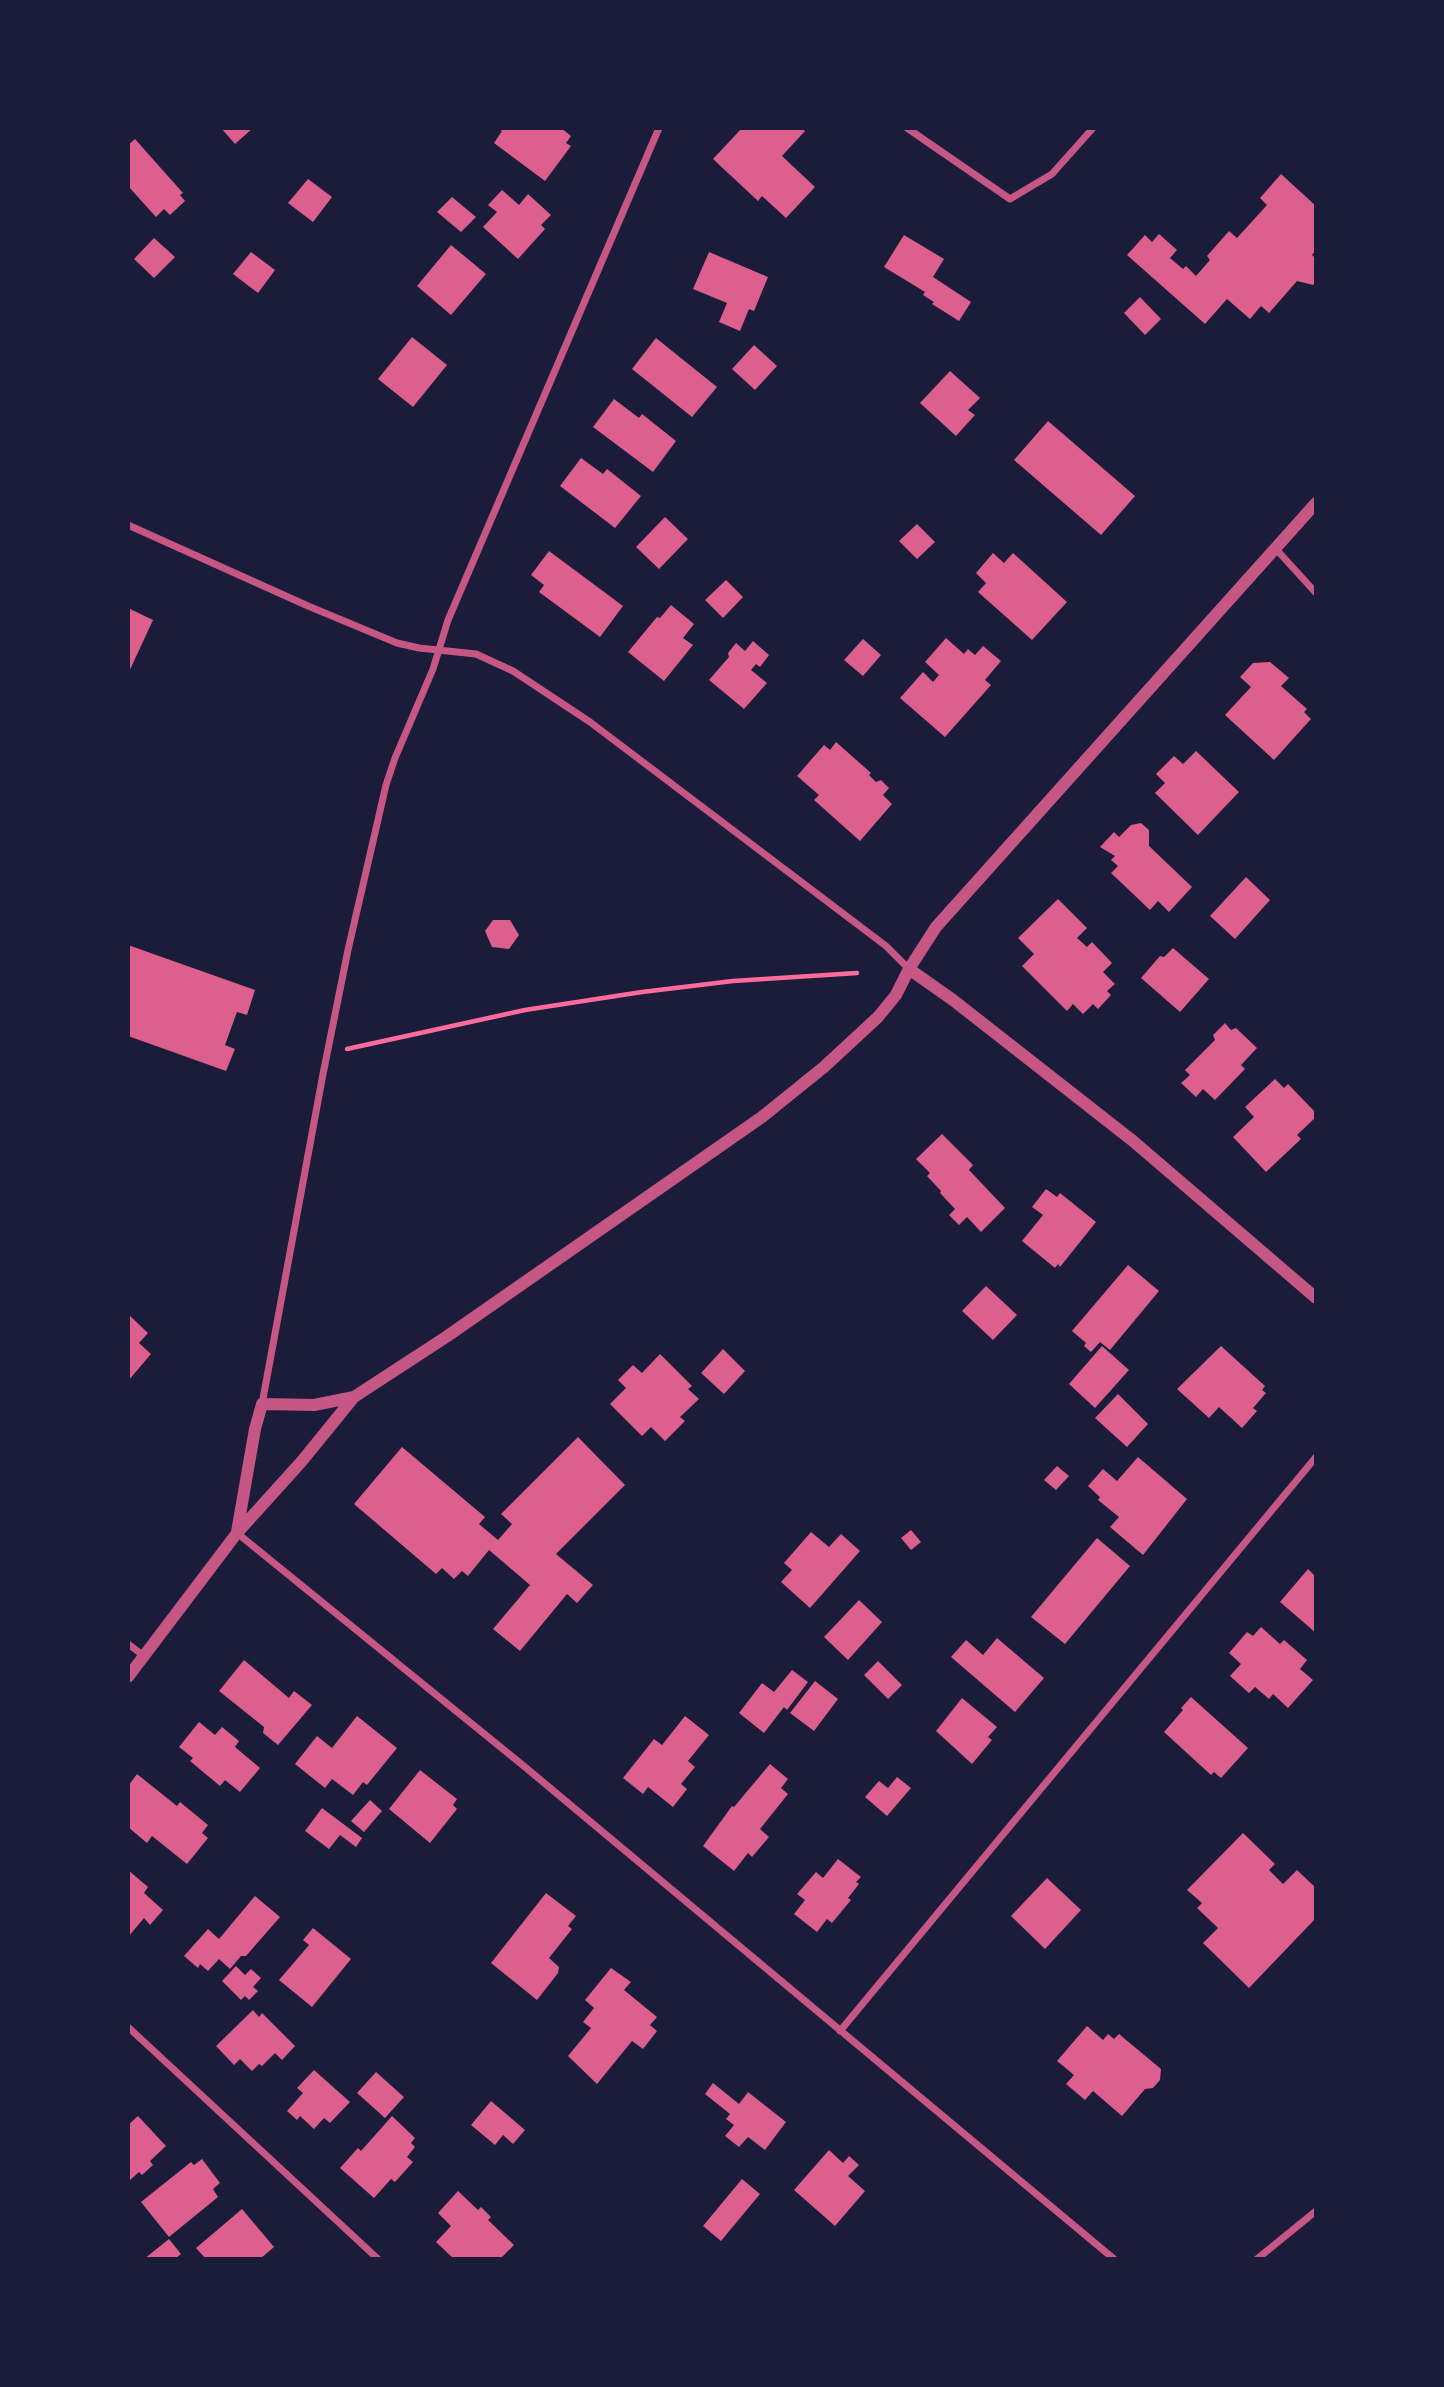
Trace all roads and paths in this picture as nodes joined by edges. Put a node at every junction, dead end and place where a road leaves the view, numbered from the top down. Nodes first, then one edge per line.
1 (659, 128) edge
2 (907, 128) edge
3 (1093, 128) edge
4 (1316, 503) edge
5 (128, 525) edge
6 (1275, 548) junction
7 (1316, 593) edge
8 (439, 650) junction
9 (909, 970) junction
10 (858, 973) dead end
11 (327, 1054) junction
12 (1316, 1298) edge
13 (354, 1397) junction
14 (262, 1404) junction
15 (1316, 1457) edge
16 (237, 1533) junction
17 (128, 1643) edge
18 (144, 1657) junction
19 (128, 1677) edge
20 (128, 2027) edge
21 (840, 2031) junction
22 (1316, 2211) edge
23 (378, 2259) edge
24 (1114, 2259) edge
25 (1257, 2259) edge

1 - 8 street
2 - 3 street
4 - 6 street
5 - 8 street
6 - 7 street
6 - 9 street
8 - 9 street
8 - 11 street
9 - 12 street
9 - 13 street
10 - 11 path
11 - 14 street
13 - 14 street
13 - 16 street
14 - 16 street
15 - 21 street
16 - 18 street
16 - 21 street
17 - 18 street
18 - 19 street
20 - 23 street
21 - 24 street
22 - 25 street

